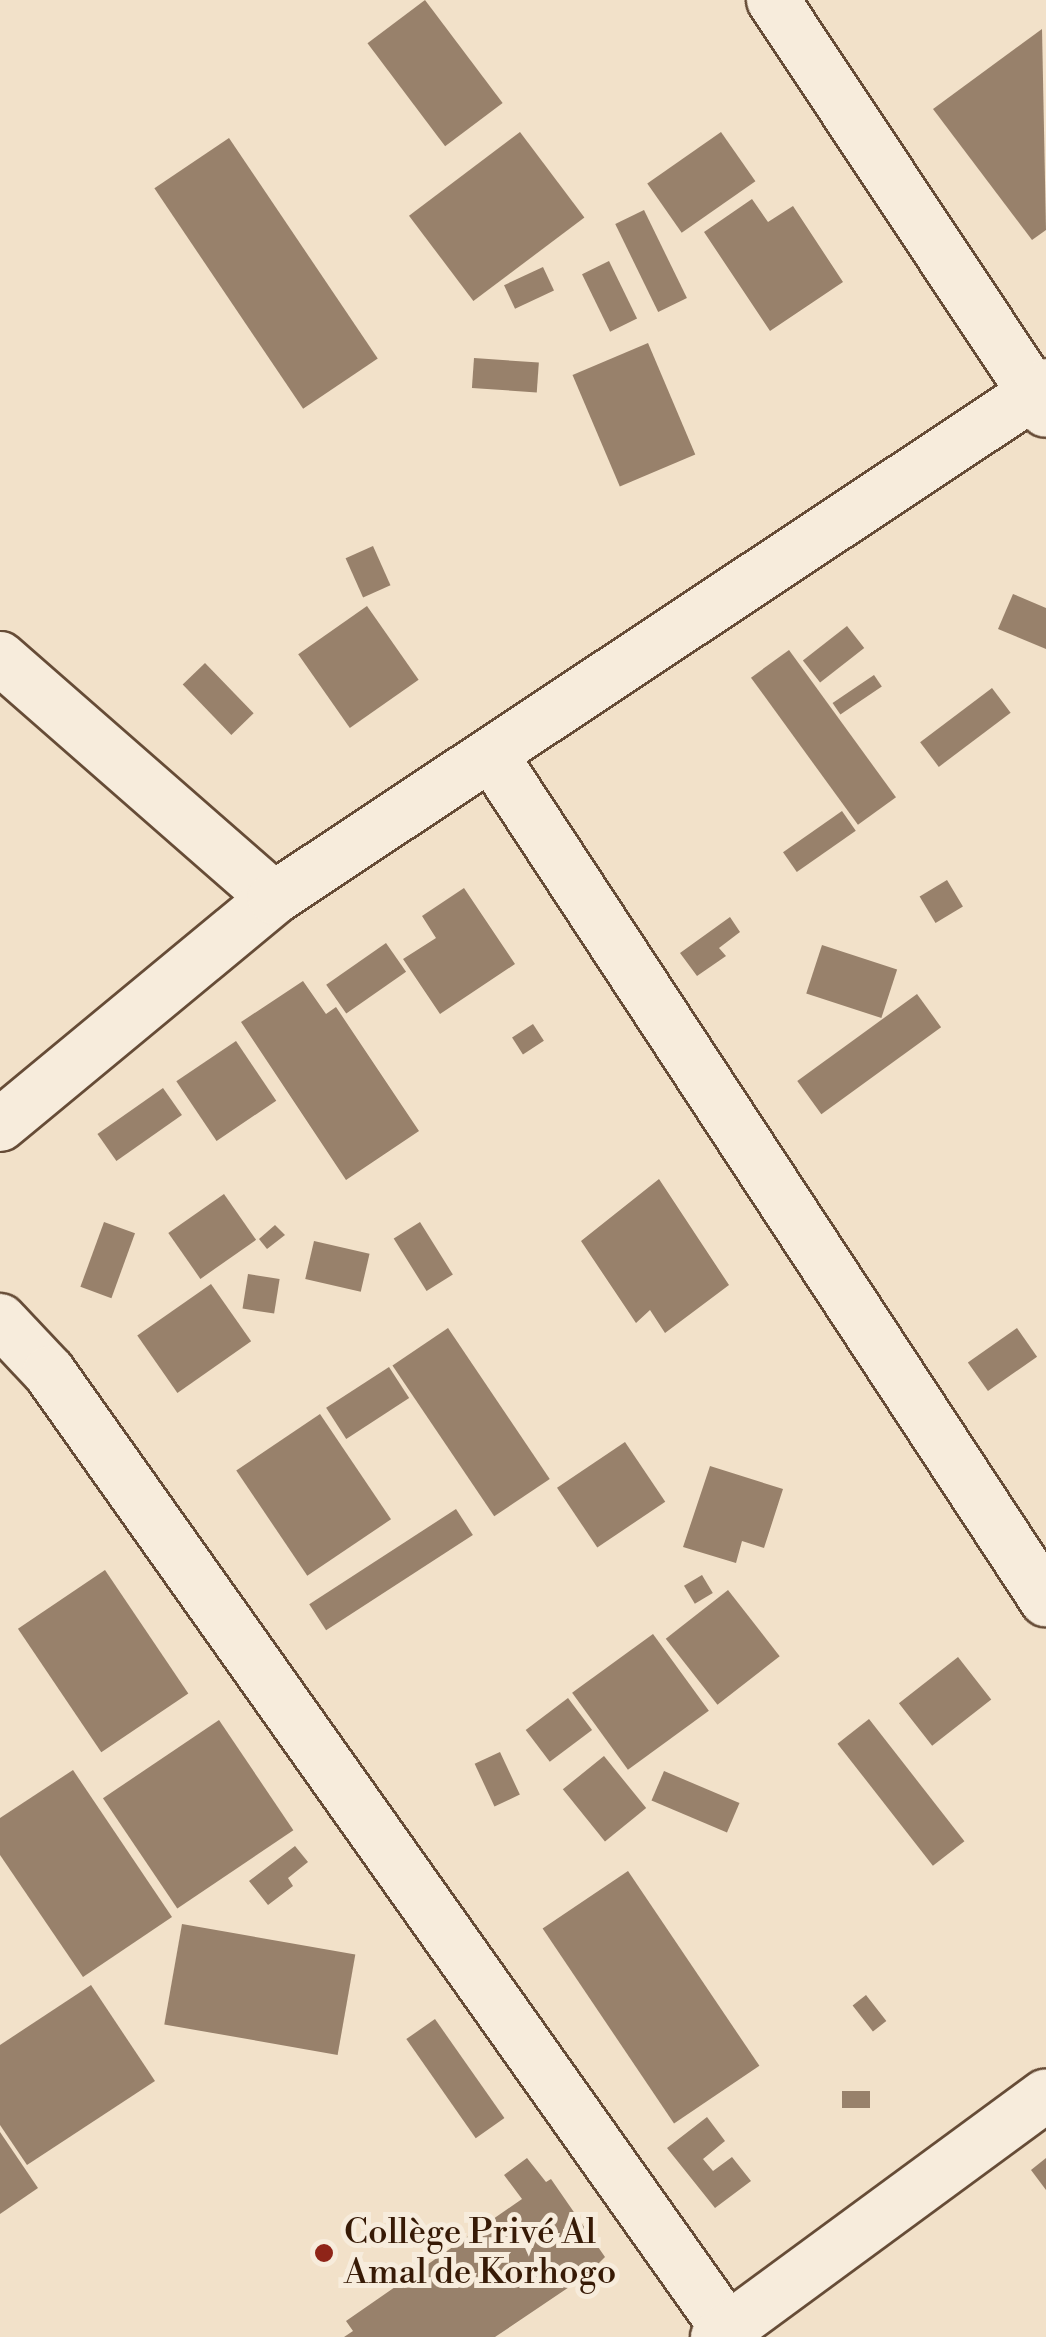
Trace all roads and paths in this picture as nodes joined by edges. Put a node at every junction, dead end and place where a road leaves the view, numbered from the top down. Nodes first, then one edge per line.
1 (774, 0) edge
2 (1042, 396) edge
3 (0, 658) edge
4 (492, 756) junction
5 (274, 898) junction
6 (0, 1125) edge
7 (0, 1320) edge
8 (1046, 1600) edge
9 (1046, 2095) edge
10 (726, 2335) edge

1 - 2 street
2 - 4 street
3 - 5 street
4 - 5 street
4 - 8 street
5 - 6 street
7 - 10 street
9 - 10 street

